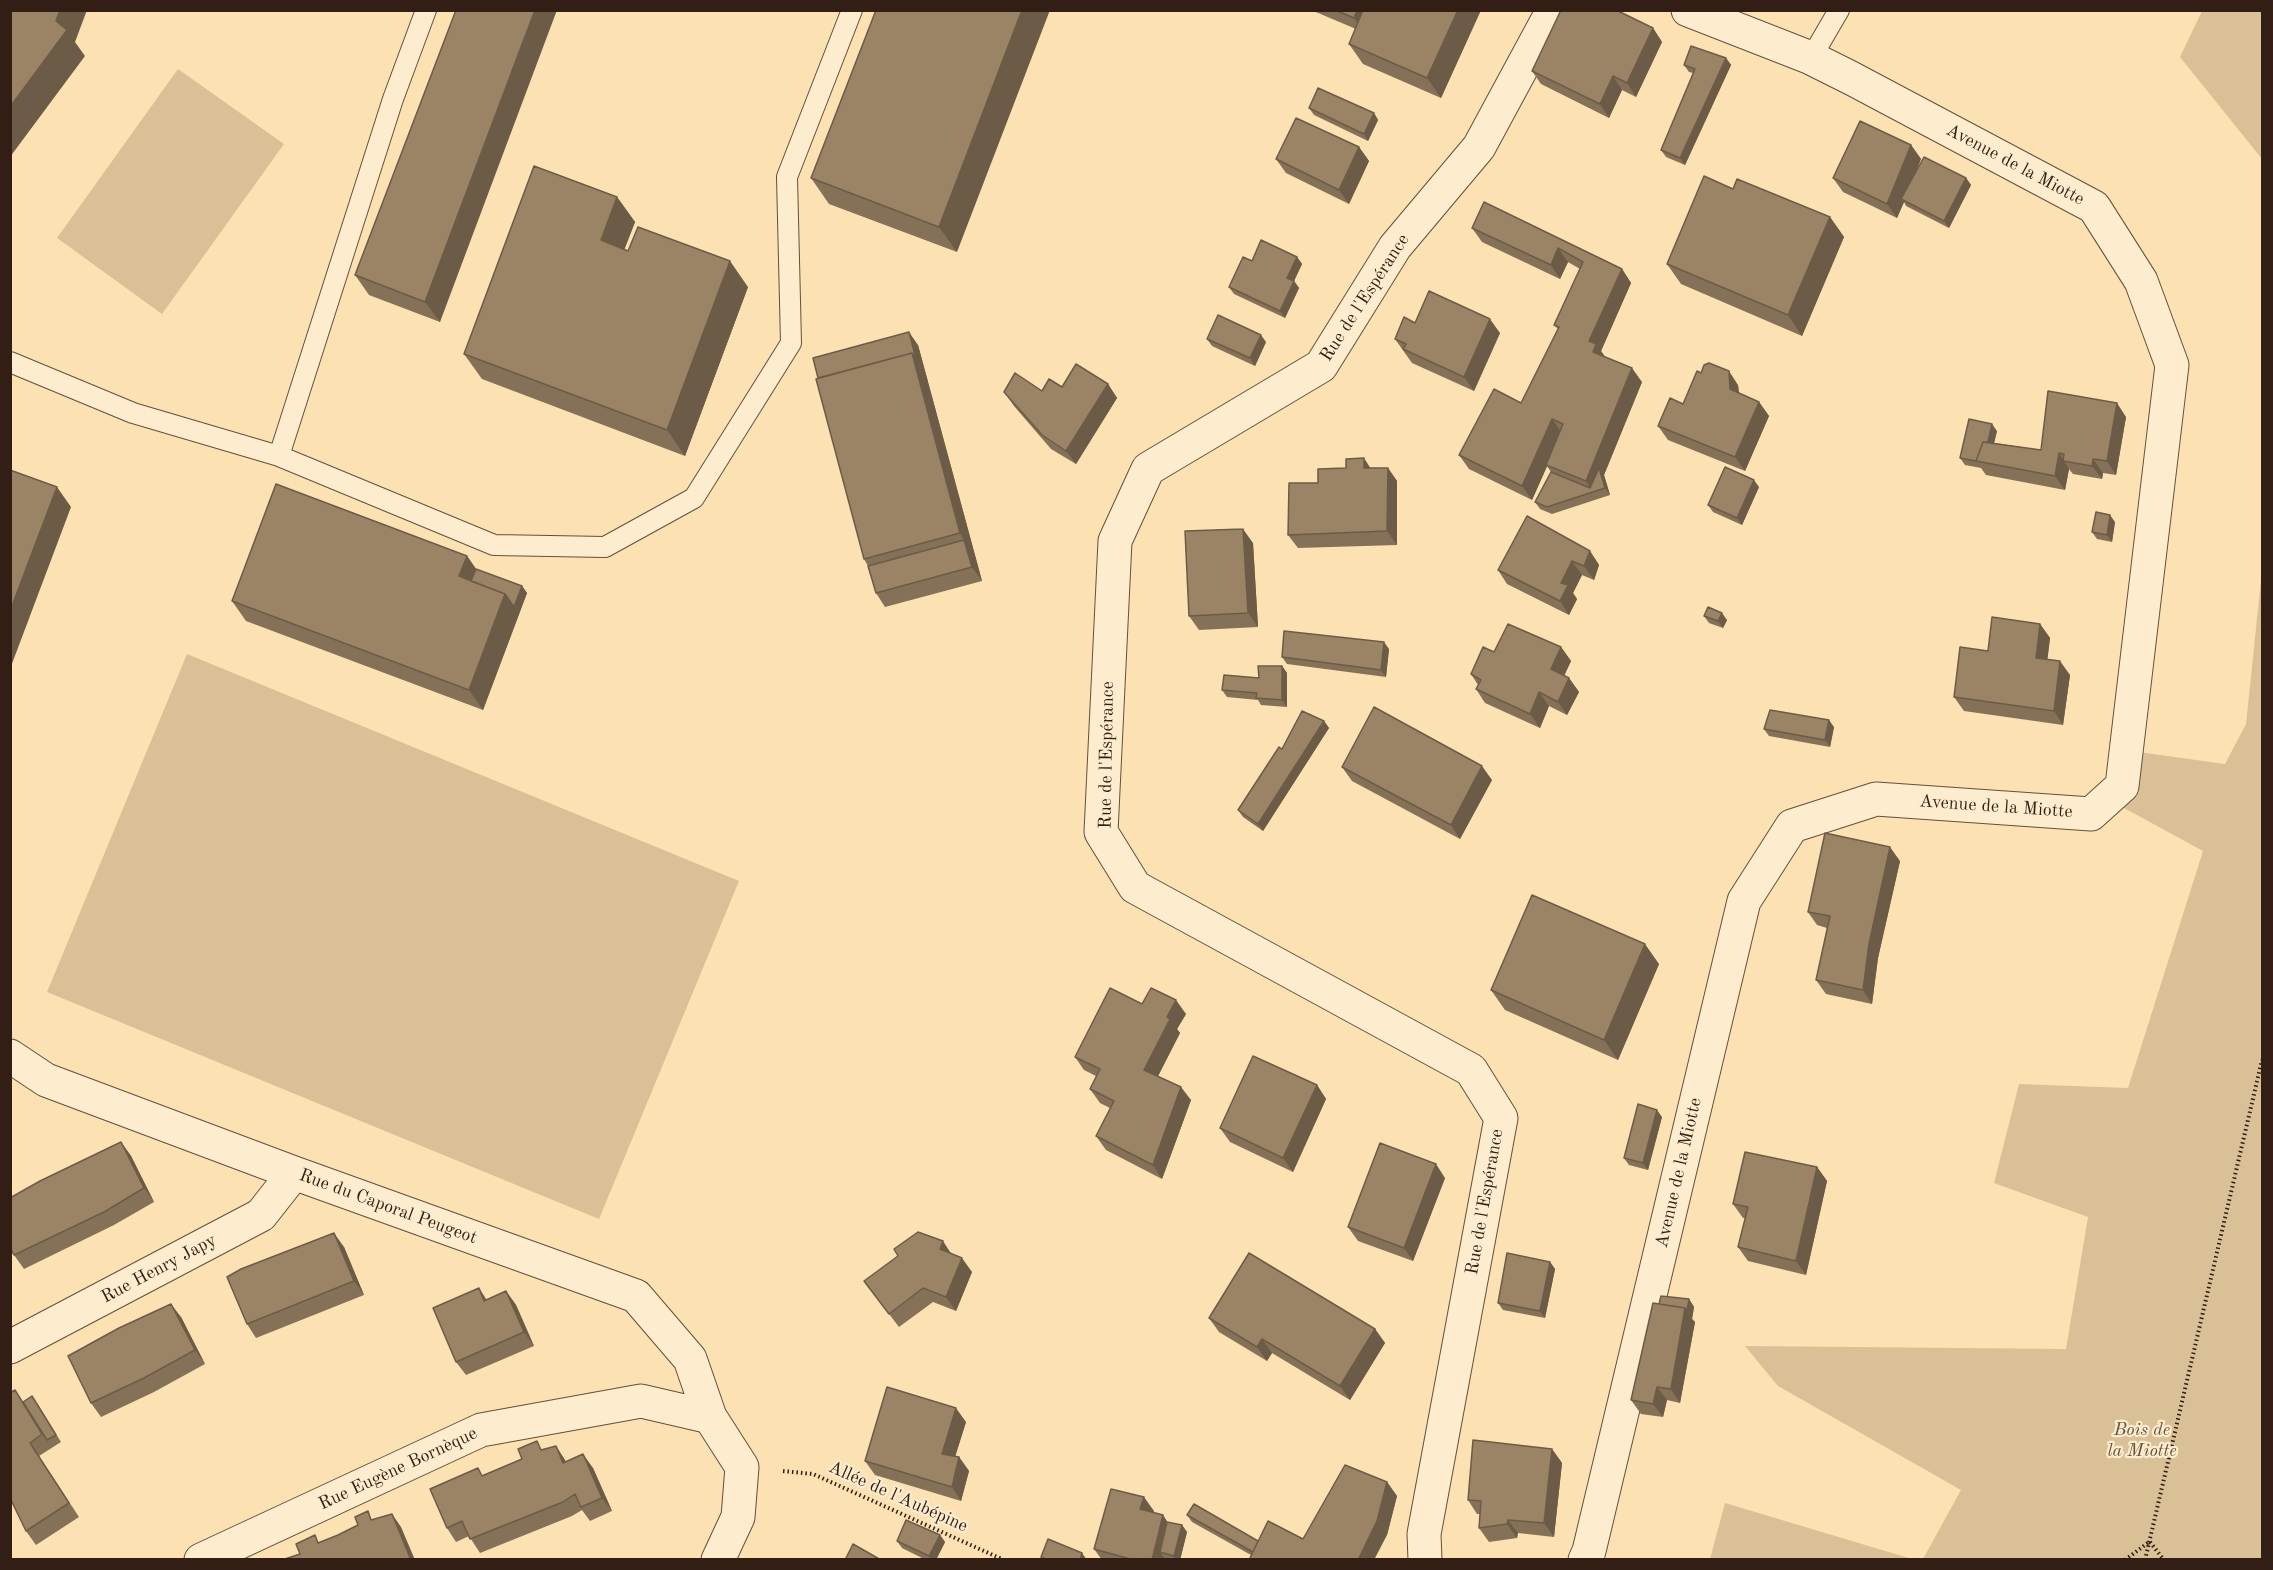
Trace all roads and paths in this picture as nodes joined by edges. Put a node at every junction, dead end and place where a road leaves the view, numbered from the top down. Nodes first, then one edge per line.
1 (426, 10) edge
2 (852, 10) edge
3 (1553, 10) edge
4 (1688, 10) edge
5 (1839, 10) edge
6 (1811, 58) junction
7 (10, 362) edge
8 (279, 456) junction
9 (10, 1056) edge
10 (2262, 1060) edge
11 (294, 1173) junction
12 (10, 1347) edge
13 (710, 1417) junction
14 (742, 1467) junction
15 (2150, 1542) junction
16 (201, 1560) edge
17 (718, 1560) edge
18 (1004, 1560) edge
19 (1425, 1560) edge
20 (1585, 1560) edge
21 (2125, 1560) edge
22 (2145, 1560) edge
23 (2164, 1560) edge

1 - 8 lane
2 - 8 lane
3 - 19 street, Rue de l'Espérance
4 - 6 street, Avenue de la Miotte
5 - 6 lane
6 - 20 street, Avenue de la Miotte
7 - 8 lane
9 - 11 street, Rue du Caporal Peugeot
10 - 15 path
11 - 12 street, Rue Henry Japy
11 - 13 street, Rue du Caporal Peugeot
13 - 14 street, Rue du Caporal Peugeot
13 - 16 street, Rue Eugène Bornèque
14 - 17 street
14 - 18 path, Allée de l'Aubépine
15 - 21 path
15 - 22 path
15 - 23 path

